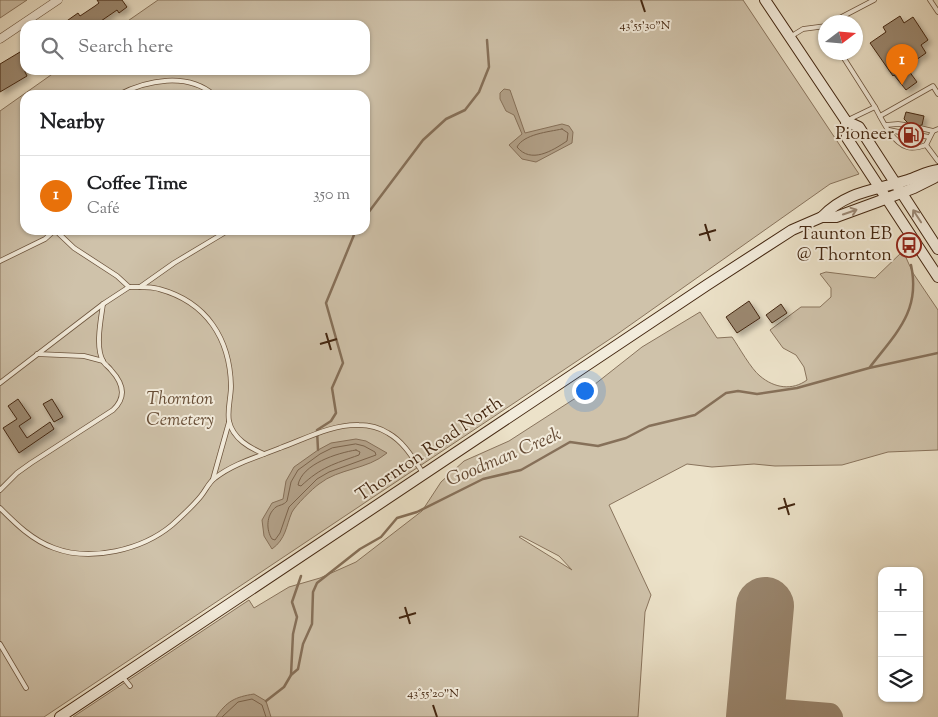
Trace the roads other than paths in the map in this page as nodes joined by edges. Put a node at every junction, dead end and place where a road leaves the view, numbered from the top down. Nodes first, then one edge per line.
1 (58, 0) edge
2 (765, 0) edge
3 (874, 0) edge
4 (930, 0) edge
5 (938, 12) edge
6 (845, 15) edge
7 (28, 20) edge
8 (20, 26) edge
9 (818, 29) edge
10 (790, 37) junction
11 (0, 39) edge
12 (845, 60) edge
13 (128, 90) edge
14 (208, 90) edge
15 (938, 94) edge
16 (875, 107) junction
17 (880, 116) junction
18 (846, 121) junction
19 (886, 125) junction
20 (906, 125) dead end
21 (920, 128) dead end
22 (889, 130) junction
23 (936, 130) edge
24 (904, 133) dead end
25 (918, 135) dead end
26 (929, 137) junction
27 (926, 145) junction
28 (938, 161) edge
29 (938, 170) edge
30 (938, 175) edge
31 (896, 183) junction
32 (879, 188) junction
33 (902, 193) junction
34 (886, 199) junction
35 (822, 217) junction
36 (49, 235) edge
37 (60, 235) edge
38 (221, 235) edge
39 (938, 249) edge
40 (0, 261) edge
41 (938, 277) edge
42 (129, 287) junction
43 (140, 287) junction
44 (103, 304) junction
45 (37, 354) junction
46 (103, 361) junction
47 (0, 383) edge
48 (229, 422) junction
49 (264, 454) junction
50 (424, 474) junction
51 (213, 479) junction
52 (0, 490) edge
53 (0, 508) edge
54 (0, 644) edge
55 (122, 675) junction
56 (130, 686) dead end
57 (26, 688) dead end
58 (60, 717) edge

1 - 7 street
2 - 10 main road
3 - 6 lane
4 - 5 lane
8 - 11 street
9 - 10 lane
10 - 18 main road
12 - 16 lane
13 - 14 lane
15 - 17 lane
16 - 17 lane
16 - 18 lane
17 - 19 lane
18 - 31 main road
18 - 32 main road
19 - 20 lane
19 - 22 lane
21 - 23 lane
22 - 24 lane
22 - 27 lane
23 - 26 lane
25 - 26 lane
26 - 27 lane
27 - 28 lane
29 - 31 main road, Thornton Road North
30 - 33 main road, Thornton Road North
31 - 32 main road, Thornton Road North
31 - 33 main road
32 - 34 main road
32 - 35 main road, Thornton Road North
33 - 34 main road, Thornton Road North
39 -> 33 main road
35 -> 34 main road, Thornton Road North
34 - 41 main road
35 - 50 main road, Thornton Road North
36 - 40 lane
37 - 42 lane
38 - 43 lane
42 - 43 lane
42 - 44 lane
43 - 48 lane
44 - 45 lane
44 - 46 lane
45 - 46 lane
45 - 47 lane
46 - 52 lane
48 - 49 lane
48 - 51 lane
49 - 50 lane
49 - 51 lane
50 - 55 main road, Thornton Road North
51 - 53 lane
54 - 57 lane
55 - 56 lane
55 - 58 main road, Thornton Road North

